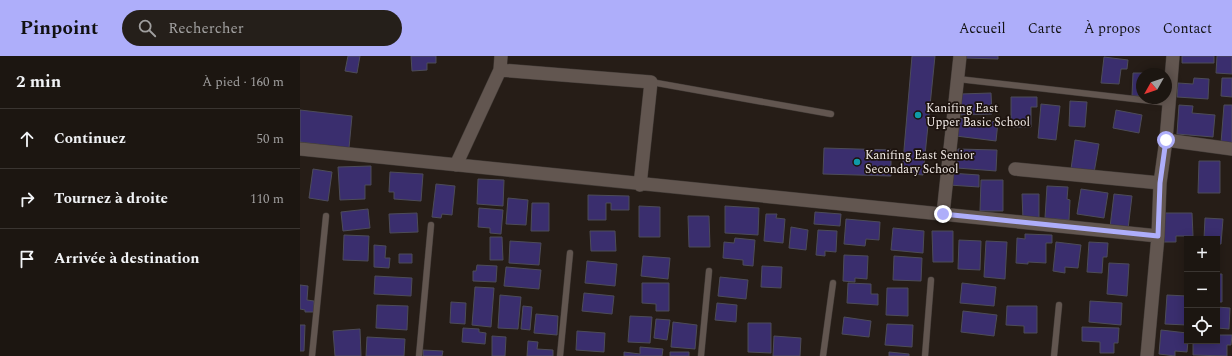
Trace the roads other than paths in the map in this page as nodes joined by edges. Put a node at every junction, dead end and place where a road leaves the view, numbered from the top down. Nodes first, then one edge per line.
1 (501, 56) edge
2 (960, 56) edge
3 (1172, 56) edge
4 (1171, 68) edge
5 (500, 70) junction
6 (958, 79) junction
7 (651, 82) junction
8 (1136, 99) edge
9 (1169, 104) edge
10 (831, 114) dead end
11 (1166, 140) junction
12 (300, 149) edge
13 (1232, 149) edge
14 (456, 165) junction
15 (1015, 169) dead end
16 (1160, 183) junction
17 (640, 184) junction
18 (943, 214) junction
19 (326, 216) dead end
20 (432, 225) dead end
21 (1158, 236) junction
22 (570, 253) dead end
23 (709, 271) dead end
24 (931, 280) dead end
25 (833, 283) dead end
26 (1059, 305) dead end
27 (312, 356) edge
28 (419, 356) edge
29 (560, 356) edge
30 (701, 356) edge
31 (823, 356) edge
32 (925, 356) edge
33 (1054, 356) edge
34 (1147, 356) edge

1 - 5 street
2 - 6 street
3 - 4 street
5 - 7 street
5 - 14 street
6 - 8 lane
6 - 18 street
7 - 10 lane
7 - 17 street
9 - 11 street
11 - 13 street
11 - 16 street
12 - 14 street
14 - 17 street
15 - 16 street
16 - 21 street
17 - 18 street
18 - 21 street
19 - 27 lane
20 - 28 lane
21 - 34 street
22 - 29 lane
23 - 30 lane
24 - 32 lane
25 - 31 lane
26 - 33 lane

